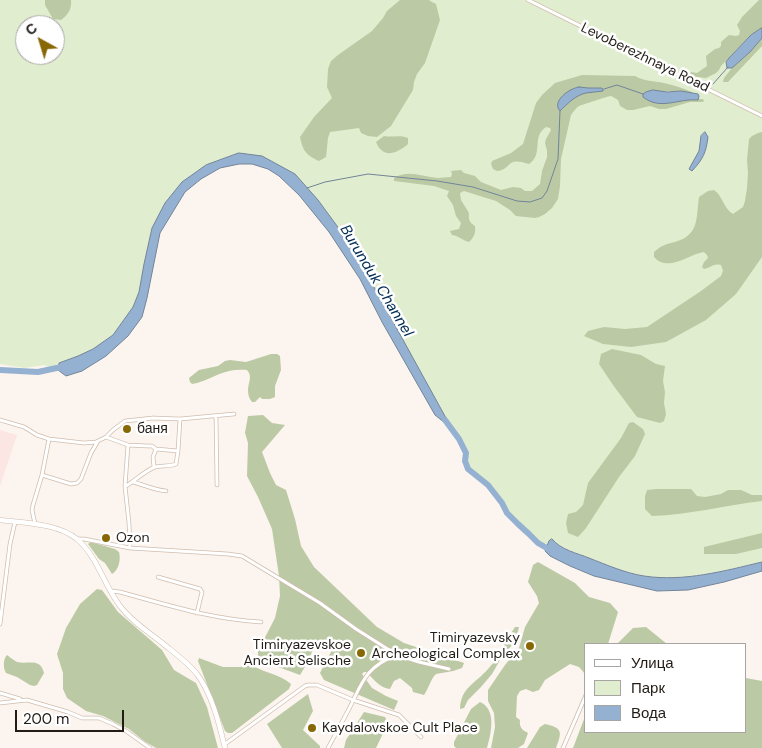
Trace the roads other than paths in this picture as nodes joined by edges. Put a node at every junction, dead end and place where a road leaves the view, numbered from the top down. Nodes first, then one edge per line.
1 (528, 0) edge
2 (762, 116) edge
3 (234, 414) dead end
4 (216, 416) junction
5 (180, 419) junction
6 (0, 420) edge
7 (106, 438) junction
8 (49, 439) junction
9 (98, 441) junction
10 (128, 445) junction
11 (156, 449) junction
12 (178, 451) junction
13 (154, 467) junction
14 (42, 475) junction
15 (133, 482) junction
16 (217, 485) dead end
17 (125, 486) junction
18 (166, 491) dead end
19 (0, 520) edge
20 (15, 522) junction
21 (35, 524) junction
22 (76, 539) junction
23 (130, 548) junction
24 (158, 577) dead end
25 (110, 591) junction
26 (197, 613) junction
27 (261, 622) dead end
28 (0, 624) edge
29 (397, 654) junction
30 (449, 669) dead end
31 (0, 693) edge
32 (23, 700) junction
33 (353, 700) junction
34 (584, 700) edge
35 (0, 703) edge
36 (421, 737) dead end
37 (224, 746) edge
38 (150, 748) edge
39 (328, 748) edge
40 (563, 748) edge

1 - 2 street, Levoberezhnaya Road
3 - 4 street
4 - 5 street
4 - 16 street
5 - 7 street
5 - 12 street
6 - 8 street
7 - 9 street
7 - 10 street
8 - 9 street
8 - 14 street
9 - 14 street
10 - 11 street
10 - 17 street
11 - 12 street
11 - 13 street
12 - 13 street
13 - 15 street
14 - 21 street
15 - 17 street
15 - 18 street
17 - 23 street
19 - 20 street
20 - 21 street
20 - 28 street
21 - 22 street
22 - 23 street
22 - 25 street
23 - 29 street
24 - 26 street
25 - 26 street
25 - 37 street
26 - 27 street
29 - 30 street
29 - 33 street
31 - 32 street
32 - 35 street
32 - 38 street
33 - 36 street
33 - 37 street
33 - 39 street
34 - 40 street

